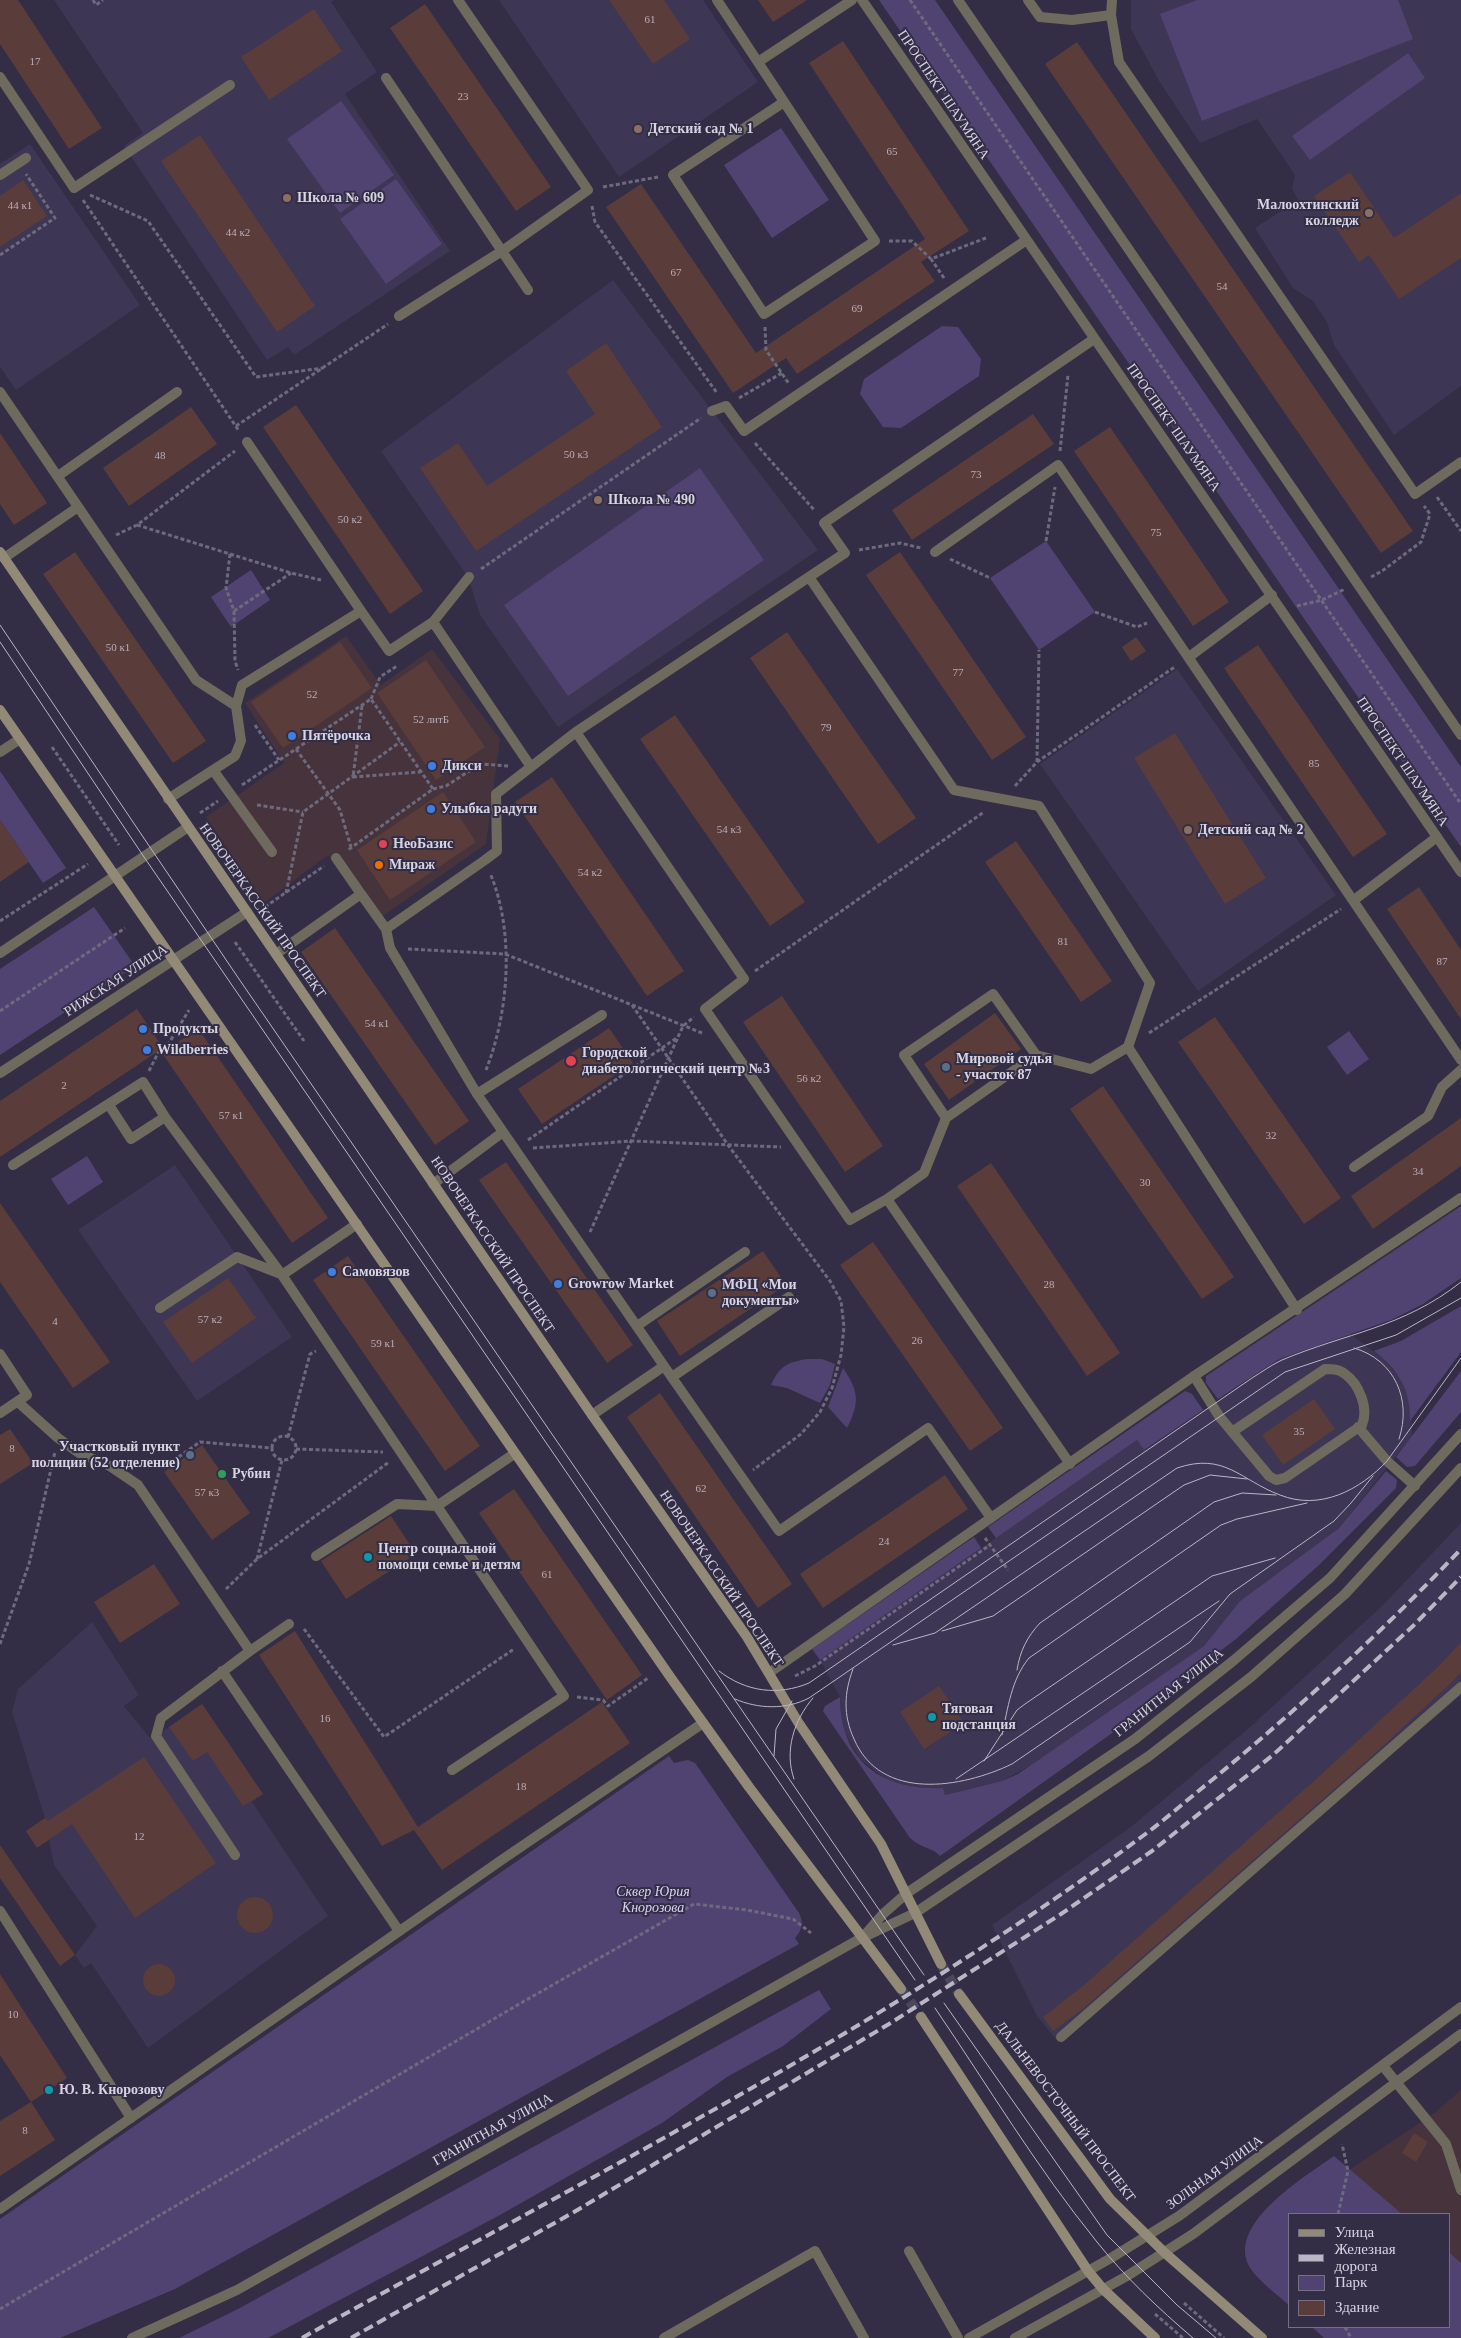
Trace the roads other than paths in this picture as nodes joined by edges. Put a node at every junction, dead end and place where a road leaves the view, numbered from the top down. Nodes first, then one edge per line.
1 (458, 0) edge
2 (717, 0) edge
3 (852, 0) edge
4 (862, 0) edge
5 (958, 0) edge
6 (1028, 0) edge
7 (1112, 0) edge
8 (1111, 15) junction
9 (758, 62) junction
10 (0, 77) edge
11 (386, 78) dead end
12 (230, 85) dead end
13 (784, 102) junction
14 (22, 161) road end
15 (0, 175) edge
16 (1025, 241) junction
17 (502, 251) junction
18 (528, 290) dead end
19 (399, 316) road end
20 (1094, 339) junction
21 (0, 392) edge
22 (177, 392) dead end
23 (712, 411) road end
24 (247, 442) road end
25 (1461, 462) edge
26 (58, 476) junction
27 (78, 507) junction
28 (935, 552) dead end
29 (2, 555) edge
30 (468, 577) road end
31 (809, 577) junction
32 (1272, 595) junction
33 (361, 611) junction
34 (433, 622) junction
35 (1189, 657) junction
36 (236, 706) junction
37 (0, 710) edge
38 (576, 732) junction
39 (1461, 735) edge
40 (20, 739) junction
41 (0, 752) edge
42 (531, 768) junction
43 (213, 770) junction
44 (168, 799) junction
45 (188, 827) junction
46 (1437, 837) junction
47 (272, 852) dead end
48 (336, 858) road end
49 (1461, 872) edge
50 (114, 877) junction
51 (362, 894) junction
52 (1354, 900) junction
53 (246, 912) junction
54 (386, 929) junction
55 (0, 953) edge
56 (276, 954) junction
57 (172, 960) junction
58 (602, 1015) dead end
59 (1128, 1047) junction
60 (1036, 1055) junction
61 (1461, 1060) edge
62 (1461, 1070) edge
63 (0, 1073) edge
64 (477, 1094) junction
65 (109, 1105) junction
66 (165, 1117) junction
67 (946, 1118) junction
68 (503, 1132) junction
69 (13, 1165) dead end
70 (1354, 1167) dead end
71 (433, 1184) junction
72 (1461, 1198) edge
73 (887, 1199) junction
74 (357, 1224) junction
75 (745, 1252) dead end
76 (282, 1275) junction
77 (789, 1297) dead end
78 (160, 1308) dead end
79 (1297, 1310) junction
80 (637, 1326) junction
81 (0, 1354) edge
82 (664, 1366) junction
83 (1194, 1376) junction
84 (672, 1377) junction
85 (18, 1402) junction
86 (0, 1413) edge
87 (592, 1415) junction
88 (1358, 1427) junction
89 (1232, 1432) junction
90 (1461, 1434) edge
91 (514, 1454) junction
92 (1070, 1464) junction
93 (1461, 1468) edge
94 (1415, 1486) junction
95 (437, 1506) junction
96 (991, 1518) junction
97 (316, 1556) dead end
98 (289, 1624) road end
99 (250, 1651) junction
100 (222, 1671) junction
101 (769, 1673) junction
102 (1461, 1687) edge
103 (703, 1723) junction
104 (452, 1770) dead end
105 (235, 1855) dead end
106 (907, 1893) junction
107 (0, 1911) edge
108 (915, 1913) junction
109 (399, 1931) junction
110 (863, 1938) junction
111 (942, 1964) tunnel mouth
112 (901, 1989) tunnel mouth
113 (961, 1996) tunnel mouth
114 (1461, 2007) edge
115 (923, 2020) tunnel mouth
116 (1461, 2034) edge
117 (1061, 2037) dead end
118 (1384, 2066) junction
119 (1396, 2083) junction
120 (130, 2118) junction
121 (1461, 2190) edge
122 (0, 2209) edge
123 (1148, 2236) junction
124 (909, 2251) dead end
125 (1165, 2253) junction
126 (1088, 2270) junction
127 (1103, 2289) junction
128 (132, 2338) edge
129 (664, 2338) edge
130 (864, 2338) edge
131 (958, 2338) edge
132 (969, 2338) edge
133 (1014, 2338) edge
134 (1155, 2338) edge
135 (1262, 2338) edge

1 - 17 street
2 - 9 street
3 - 9 street
4 - 16 street, ПРОСПЕКТ ШАУМЯНА
5 - 39 street
6 - 8 street
7 - 8 street
8 - 25 street
9 - 13 street
10 - 12 street
11 - 17 street
13 - 13 street
14 - 15 street
16 - 20 street, ПРОСПЕКТ ШАУМЯНА
16 - 23 street
17 - 18 street
17 - 19 street
20 - 31 street
20 - 32 street, ПРОСПЕКТ ШАУМЯНА
21 - 26 street
22 - 26 street
24 - 33 street
26 - 27 street
27 - 29 street
27 - 36 street
28 - 35 street
29 - 44 main road, НОВОЧЕРКАССКИЙ ПРОСПЕКТ
30 - 34 street
31 - 38 street
31 - 59 street
32 - 35 street
32 - 46 street, ПРОСПЕКТ ШАУМЯНА
33 - 34 street
33 - 36 street
34 - 42 street
35 - 52 street
36 - 43 street
37 - 40 main road
38 - 42 street
38 - 73 street
40 - 41 street
40 - 50 main road
42 - 54 street
43 - 44 street
43 - 47 street
44 - 45 main road, НОВОЧЕРКАССКИЙ ПРОСПЕКТ
45 - 50 street
45 - 53 main road, НОВОЧЕРКАССКИЙ ПРОСПЕКТ
46 - 49 street, ПРОСПЕКТ ШАУМЯНА
46 - 52 street
48 - 51 street
50 - 55 street
50 - 57 main road
51 - 54 street
51 - 56 street
52 - 61 street
53 - 56 main road, НОВОЧЕРКАССКИЙ ПРОСПЕКТ
53 - 57 street, РИЖСКАЯ УЛИЦА
54 - 64 street
56 - 71 main road, НОВОЧЕРКАССКИЙ ПРОСПЕКТ
57 - 63 street, РИЖСКАЯ УЛИЦА
57 - 74 main road
58 - 64 street
59 - 60 street
59 - 79 street
60 - 67 street
60 - 67 street
62 - 70 street
64 - 68 street
65 - 66 street
65 - 66 street
65 - 69 street
66 - 76 street
67 - 73 street
68 - 71 street
68 - 80 street
71 - 87 main road, НОВОЧЕРКАССКИЙ ПРОСПЕКТ
72 - 79 street
73 - 92 street
74 - 76 street
74 - 91 main road
75 - 80 street
76 - 78 street
76 - 95 street
77 - 84 street
79 - 83 street
80 - 82 street
81 - 85 street
82 - 84 street
82 - 87 street
83 - 89 street
83 - 92 street
84 - 96 street
85 - 86 street
85 - 99 street
87 - 101 main road, НОВОЧЕРКАССКИЙ ПРОСПЕКТ
88 - 89 street
88 - 89 street
88 - 94 street
90 - 94 street, ГРАНИТНАЯ УЛИЦА
91 - 95 street
91 - 103 main road
92 - 96 street
93 - 108 street, ГРАНИТНАЯ УЛИЦА
94 - 106 street, ГРАНИТНАЯ УЛИЦА
95 - 97 street
95 - 104 street
96 - 101 street
98 - 99 street
99 - 100 street
100 - 105 street
100 - 109 street
101 - 106 main road, НОВОЧЕРКАССКИЙ ПРОСПЕКТ
102 - 117 street
103 - 109 street
103 - 110 main road
106 - 108 main road, НОВОЧЕРКАССКИЙ ПРОСПЕКТ
106 - 110 street, ГРАНИТНАЯ УЛИЦА
107 - 120 street
108 - 110 street, ГРАНИТНАЯ УЛИЦА
108 - 111 main road, НОВОЧЕРКАССКИЙ ПРОСПЕКТ
109 - 120 street
110 - 112 main road
110 - 128 street, ГРАНИТНАЯ УЛИЦА
113 - 123 main road, ДАЛЬНЕВОСТОЧНЫЙ ПРОСПЕКТ
114 - 118 street, ЗОЛЬНАЯ УЛИЦА
115 - 126 main road
116 - 119 street
118 - 119 street
118 - 123 street, ЗОЛЬНАЯ УЛИЦА
119 - 121 street
119 - 125 street
120 - 122 street
123 - 125 main road, ДАЛЬНЕВОСТОЧНЫЙ ПРОСПЕКТ
123 - 126 street, ЗОЛЬНАЯ УЛИЦА
124 - 131 street
125 - 127 street
125 - 135 main road, ДАЛЬНЕВОСТОЧНЫЙ ПРОСПЕКТ
126 - 127 main road
126 - 132 street, ЗОЛЬНАЯ УЛИЦА
127 - 133 street
127 - 134 main road
129 - 130 street

